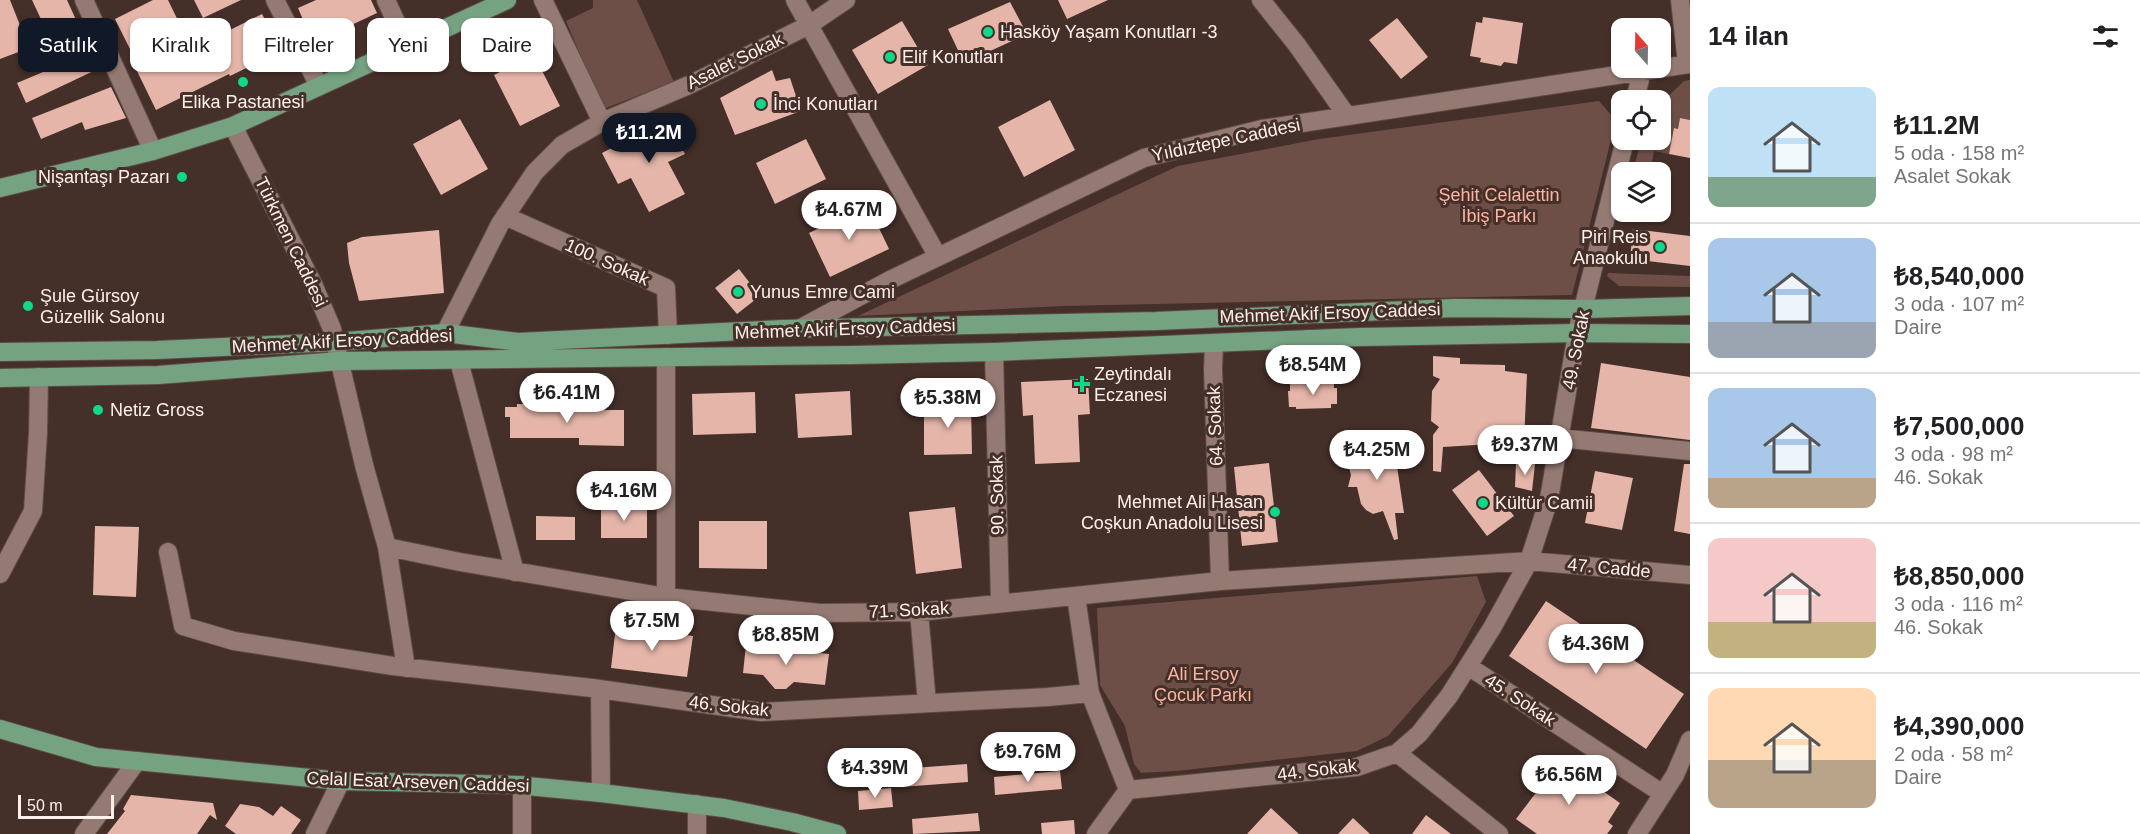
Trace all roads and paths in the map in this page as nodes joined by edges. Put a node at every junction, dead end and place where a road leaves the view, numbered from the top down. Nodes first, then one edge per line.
1 (84, 0) edge
2 (275, 0) edge
3 (386, 0) edge
4 (507, 0) edge
5 (543, 0) edge
6 (795, 0) edge
7 (846, 0) edge
8 (1261, 0) edge
9 (1680, 0) edge
10 (394, 18) edge
11 (809, 25) junction
12 (449, 27) edge
13 (367, 64) edge
14 (1689, 64) edge
15 (1671, 67) edge
16 (1611, 76) edge
17 (319, 86) junction
18 (1347, 116) junction
19 (602, 122) junction
20 (233, 126) junction
21 (1623, 150) edge
22 (153, 151) junction
23 (0, 188) edge
24 (505, 216) junction
25 (938, 257) junction
26 (1690, 306) edge
27 (1584, 309) junction
28 (799, 329) junction
29 (445, 333) junction
30 (1577, 333) junction
31 (1690, 334) edge
32 (668, 335) junction
33 (1308, 339) junction
34 (335, 342) junction
35 (1214, 344) junction
36 (0, 352) edge
37 (994, 352) junction
38 (666, 357) junction
39 (459, 360) junction
40 (340, 361) junction
41 (1310, 375) dead end
42 (39, 377) junction
43 (0, 378) edge
44 (1559, 438) junction
45 (1690, 451) edge
46 (387, 547) junction
47 (168, 552) dead end
48 (1529, 561) junction
49 (515, 572) junction
50 (0, 574) edge
51 (1690, 575) edge
52 (1220, 581) junction
53 (1076, 596) junction
54 (666, 597) junction
55 (1000, 602) junction
56 (919, 612) junction
57 (1468, 666) junction
58 (406, 668) junction
59 (600, 689) junction
60 (1090, 693) junction
61 (927, 703) junction
62 (0, 729) edge
63 (1690, 740) edge
64 (1397, 753) junction
65 (137, 761) junction
66 (341, 781) junction
67 (522, 785) junction
68 (1128, 790) junction
69 (601, 793) junction
70 (1663, 794) junction
71 (697, 804) junction
72 (84, 834) edge
73 (315, 834) edge
74 (522, 834) edge
75 (698, 834) edge
76 (837, 834) edge
77 (1096, 834) edge
78 (1499, 834) edge
79 (1637, 834) edge

1 - 22 street
2 - 17 street
3 - 10 street
4 - 12 main road
5 - 19 street
6 - 11 street
7 - 11 street, Asalet Sokak
8 - 18 street
9 - 14 street
11 - 19 street, Asalet Sokak
11 - 25 street
13 - 17 main road
14 - 15 street, Yıldıztepe Caddesi
16 - 18 street, Yıldıztepe Caddesi
17 - 20 main road
18 - 25 street, Yıldıztepe Caddesi
19 - 24 street, Asalet Sokak
20 - 22 main road
20 - 34 street, Türkmen Caddesi
21 - 27 street, 49. Sokak
22 - 23 main road
24 - 29 street, Asalet Sokak
24 - 32 street, 100. Sokak
25 - 28 street, Yıldıztepe Caddesi
26 - 27 main road, Mehmet Akif Ersoy Caddesi
27 - 28 main road, Mehmet Akif Ersoy Caddesi
27 - 30 street, 49. Sokak
28 - 32 main road, Mehmet Akif Ersoy Caddesi
29 - 32 main road, Mehmet Akif Ersoy Caddesi
29 - 34 main road, Mehmet Akif Ersoy Caddesi
30 - 31 main road, Mehmet Akif Ersoy Caddesi
30 - 33 main road, Mehmet Akif Ersoy Caddesi
30 - 44 street, 49. Sokak
33 - 35 main road, Mehmet Akif Ersoy Caddesi
33 - 41 street
34 - 36 main road, Mehmet Akif Ersoy Caddesi
34 - 40 street, Türkmen Caddesi
35 - 37 main road, Mehmet Akif Ersoy Caddesi
35 - 52 street, 64. Sokak
37 - 38 main road, Mehmet Akif Ersoy Caddesi
37 - 55 street, 90. Sokak
38 - 39 main road, Mehmet Akif Ersoy Caddesi
38 - 54 street
39 - 40 main road, Mehmet Akif Ersoy Caddesi
39 - 49 street
40 - 42 main road, Mehmet Akif Ersoy Caddesi
40 - 46 street, Türkmen Caddesi
42 - 43 main road, Mehmet Akif Ersoy Caddesi
42 - 50 street
44 - 45 street
44 - 48 street, 49. Sokak
46 - 49 street, 71. Sokak
46 - 58 street, Türkmen Caddesi
47 - 58 street, 46. Sokak
48 - 51 street, 47. Cadde
48 - 52 street, 47. Cadde
48 - 57 street, 44. Sokak
49 - 54 street, 71. Sokak
52 - 53 street, 71. Sokak
53 - 55 street, 71. Sokak
53 - 60 street
54 - 56 street, 71. Sokak
55 - 56 street, 71. Sokak
56 - 61 street
57 - 64 street, 44. Sokak
57 - 70 street, 45. Sokak
58 - 59 street, 46. Sokak
59 - 61 street, 46. Sokak
59 - 69 street
60 - 61 street, 46. Sokak
60 - 68 street
62 - 65 main road, Celal Esat Arseven Caddesi
63 - 70 street
64 - 68 street, 44. Sokak
64 - 78 street
65 - 66 main road, Celal Esat Arseven Caddesi
65 - 72 street
66 - 67 main road, Celal Esat Arseven Caddesi
66 - 73 street
67 - 69 main road, Celal Esat Arseven Caddesi
67 - 74 street
68 - 77 street
69 - 71 main road, Celal Esat Arseven Caddesi
70 - 79 street
71 - 75 street
71 - 76 main road, Celal Esat Arseven Caddesi

